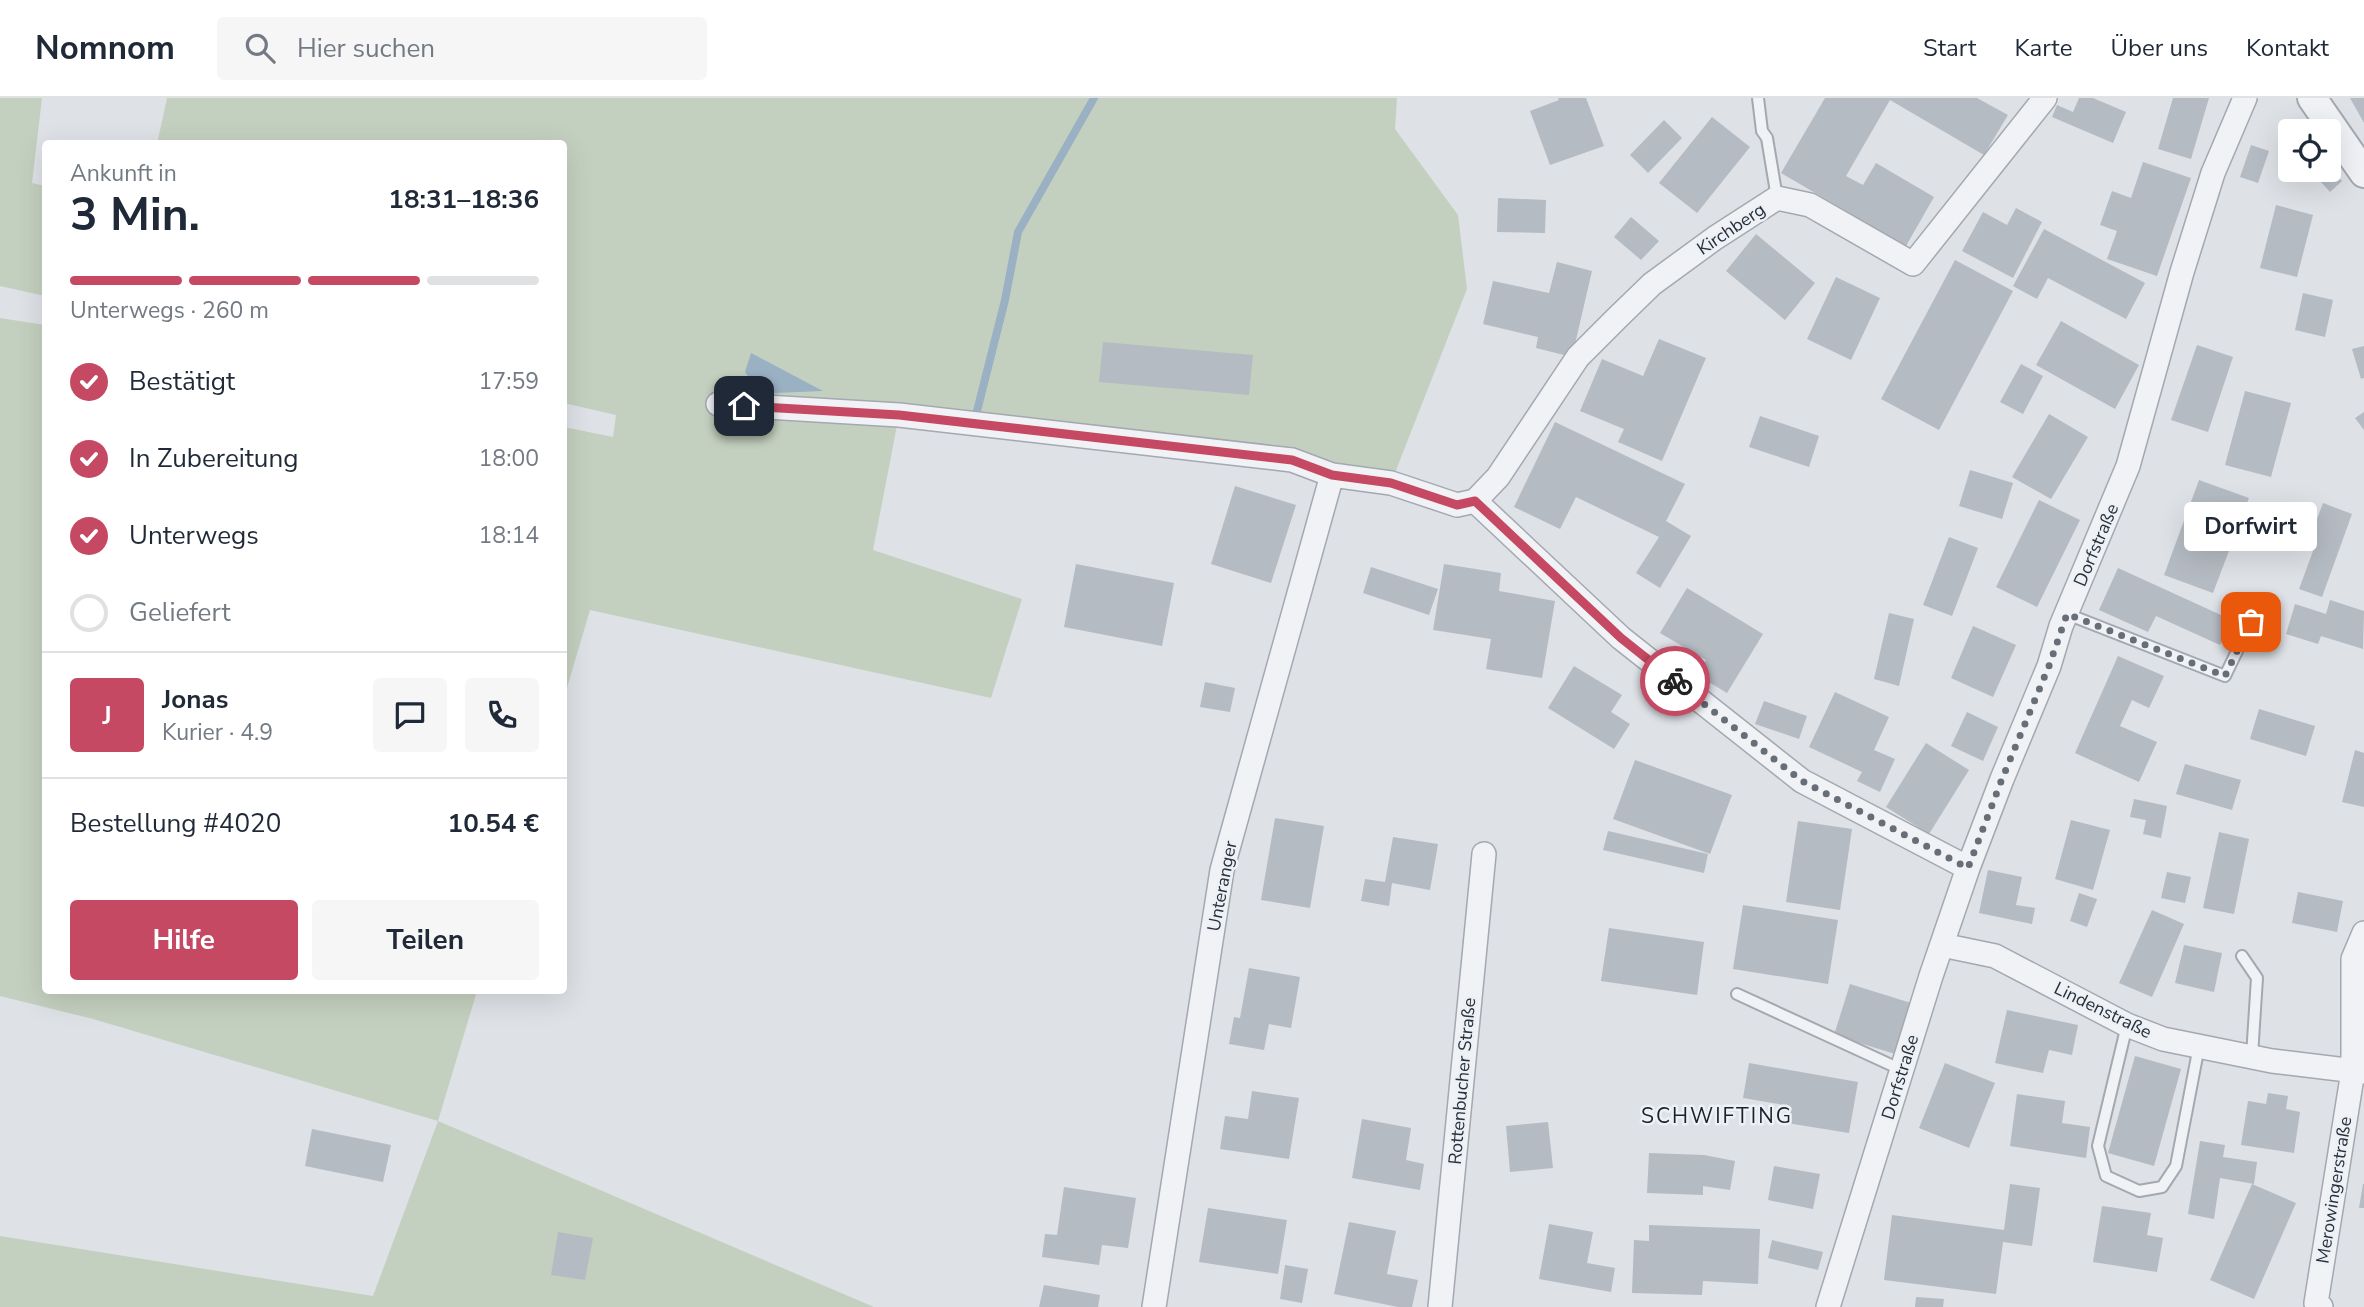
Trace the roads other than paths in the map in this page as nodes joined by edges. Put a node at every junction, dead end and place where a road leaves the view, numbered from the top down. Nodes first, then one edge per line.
1 (1758, 98) edge
2 (2045, 98) edge
3 (2245, 98) edge
4 (2312, 98) edge
5 (2364, 173) edge
6 (1777, 198) junction
7 (718, 404) dead end
8 (1332, 475) junction
9 (1475, 501) junction
10 (2067, 614) junction
11 (2251, 622) dead end
12 (1484, 854) dead end
13 (1968, 868) junction
14 (2364, 933) edge
15 (1942, 945) junction
16 (2242, 956) dead end
17 (1737, 994) dead end
18 (2127, 1024) junction
19 (2199, 1046) junction
20 (2252, 1056) junction
21 (1902, 1070) junction
22 (2358, 1071) edge
23 (2316, 1306) edge
24 (1154, 1307) edge
25 (1440, 1307) edge
26 (1828, 1307) edge

1 - 6 lane
2 - 6 street, Kirchberg
3 - 10 street, Dorfstraße
4 - 5 street
6 - 9 street, Kirchberg
7 - 8 street
8 - 9 street
8 - 24 street, Unteranger
9 - 13 street
10 - 11 lane
10 - 13 street, Dorfstraße
12 - 25 street, Rottenbucher Straße
13 - 15 street, Dorfstraße
14 - 22 street
15 - 18 street, Lindenstraße
15 - 21 street, Dorfstraße
16 - 20 lane
17 - 21 lane
18 - 19 street, Lindenstraße
18 - 19 lane
19 - 20 street, Lindenstraße
20 - 22 street, Lindenstraße
21 - 26 street, Dorfstraße
22 - 23 street, Merowingerstraße

